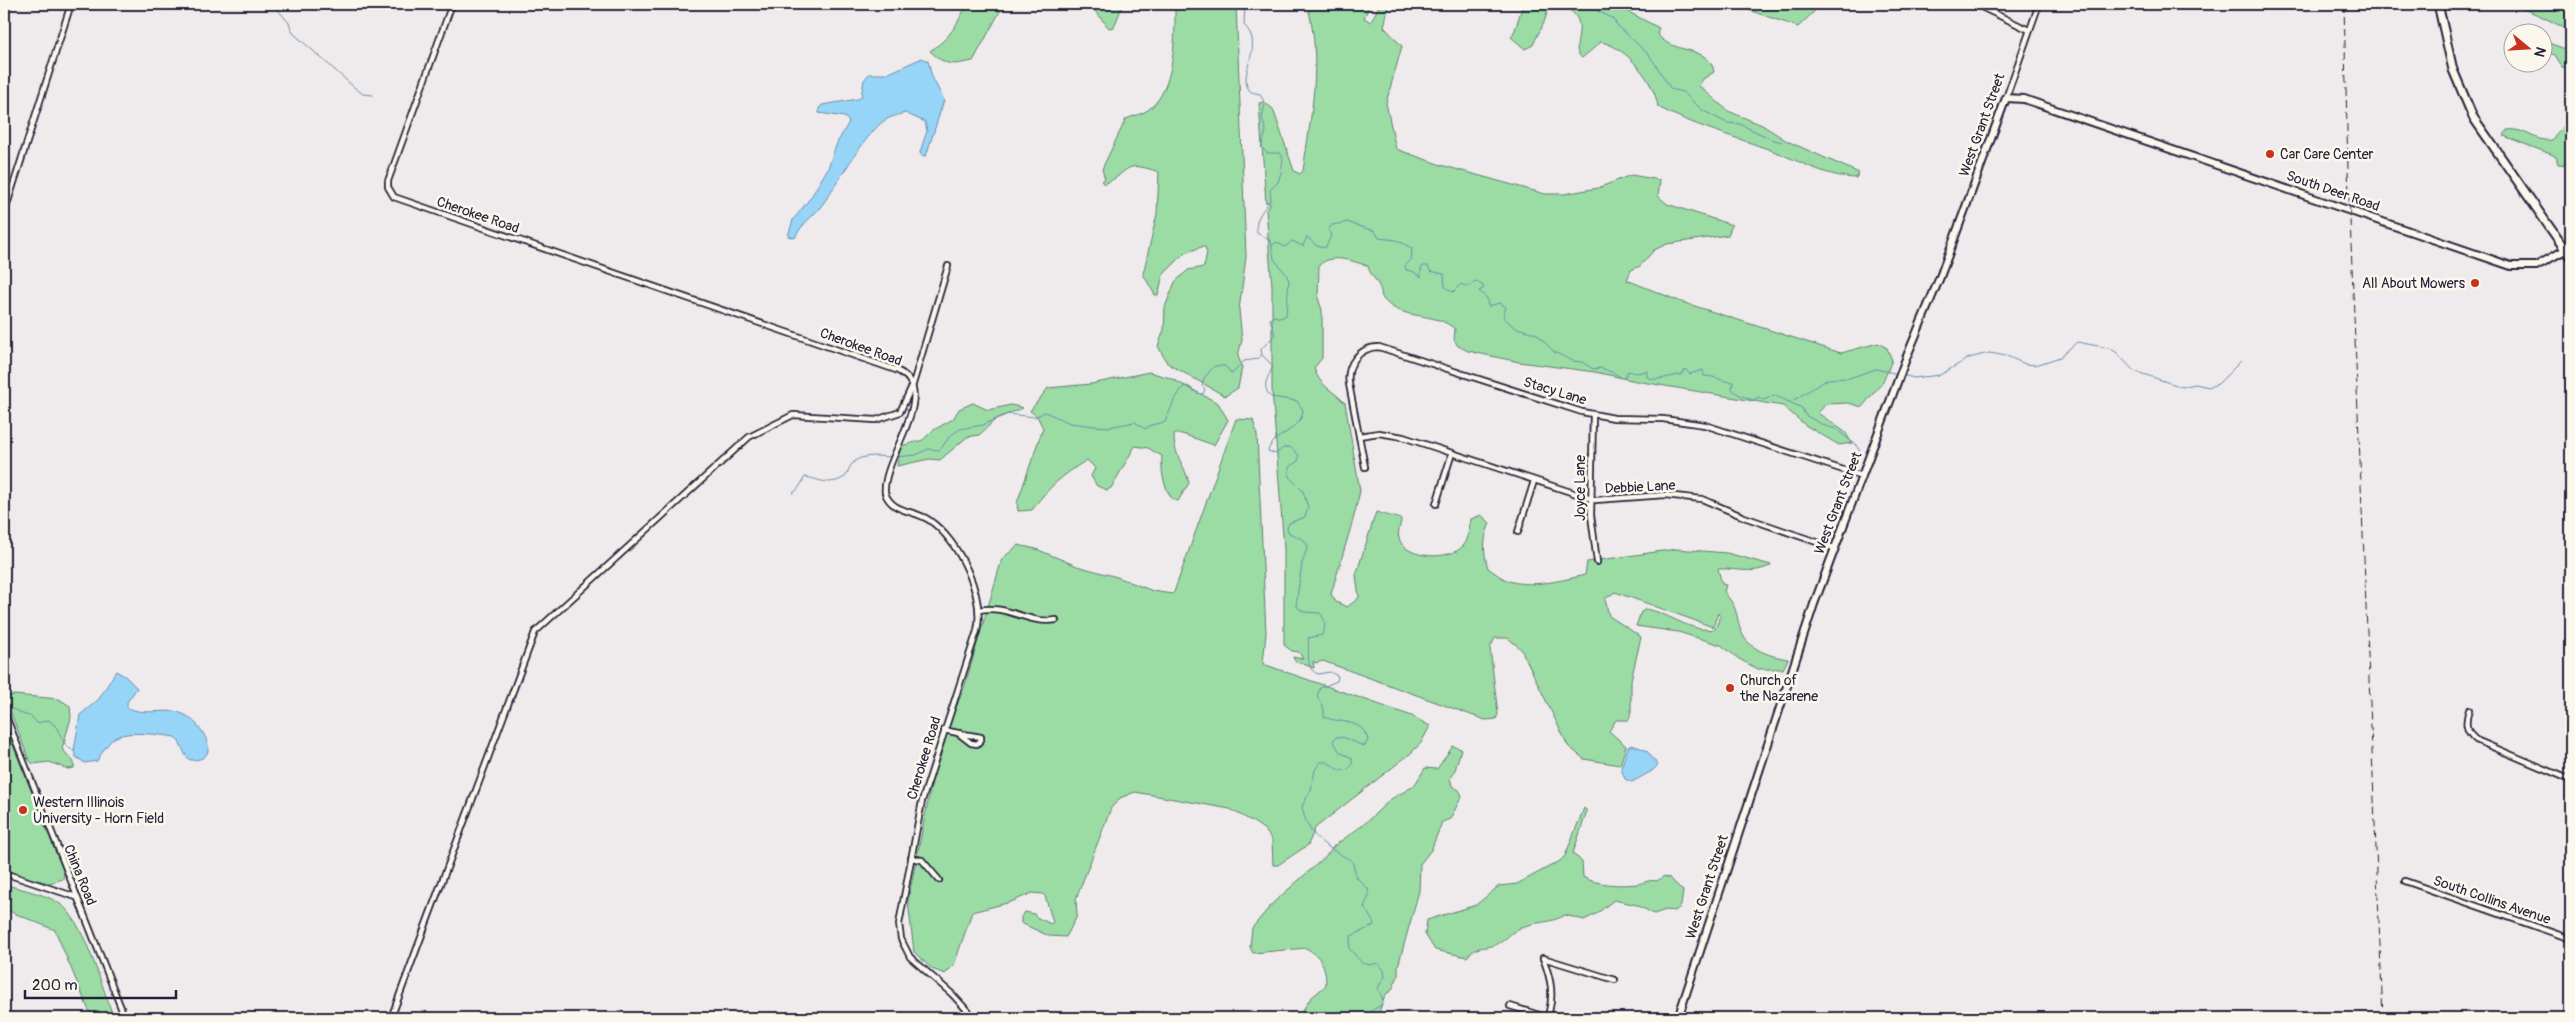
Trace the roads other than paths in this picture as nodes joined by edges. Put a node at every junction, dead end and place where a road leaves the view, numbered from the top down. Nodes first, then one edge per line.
1 (72, 4) edge
2 (452, 4) edge
3 (1975, 4) edge
4 (2039, 4) edge
5 (2438, 4) edge
6 (2029, 30) junction
7 (2006, 98) junction
8 (4, 214) edge
9 (2565, 250) junction
10 (2571, 258) edge
11 (948, 266) dead end
12 (913, 384) junction
13 (1593, 414) junction
14 (1359, 436) junction
15 (1452, 454) junction
16 (1365, 467) dead end
17 (1862, 476) junction
18 (1534, 481) junction
19 (1590, 499) junction
20 (1436, 504) dead end
21 (1518, 532) dead end
22 (1834, 548) junction
23 (1597, 562) dead end
24 (979, 610) junction
25 (1056, 620) dead end
26 (2469, 710) dead end
27 (4, 711) edge
28 (944, 730) junction
29 (958, 733) dead end
30 (2571, 780) edge
31 (911, 858) junction
32 (4, 873) edge
33 (939, 880) dead end
34 (2405, 881) dead end
35 (76, 897) junction
36 (2571, 939) edge
37 (1615, 980) dead end
38 (1510, 1006) dead end
39 (126, 1018) edge
40 (391, 1018) edge
41 (974, 1018) edge
42 (1548, 1018) edge
43 (1678, 1018) edge

1 - 8 street
2 - 12 street, Cherokee Road
3 - 6 street
4 - 6 street, West Grant Street
5 - 9 main road
6 - 7 street, West Grant Street
7 - 9 main road, South Deer Road
7 - 17 main road, West Grant Street
9 - 10 main road
11 - 12 street
12 - 24 street, Cherokee Road
12 - 40 street
13 - 14 street, Stacy Lane
13 - 17 street, Stacy Lane
13 - 19 street, Joyce Lane
14 - 15 street, Debbie Lane
14 - 16 street, Stacy Lane
15 - 18 street, Debbie Lane
15 - 20 street
17 - 22 main road, West Grant Street
18 - 19 street, Debbie Lane
18 - 21 street
19 - 22 street, Debbie Lane
19 - 23 street, Joyce Lane
22 - 43 main road, West Grant Street
24 - 25 street
24 - 28 street, Cherokee Road
26 - 30 street
27 - 35 street, China Road
28 - 29 street
28 - 31 street, Cherokee Road
31 - 33 street
31 - 41 street, Cherokee Road
32 - 35 street
34 - 36 street, South Collins Avenue
35 - 39 street, China Road
37 - 42 street
38 - 42 street

